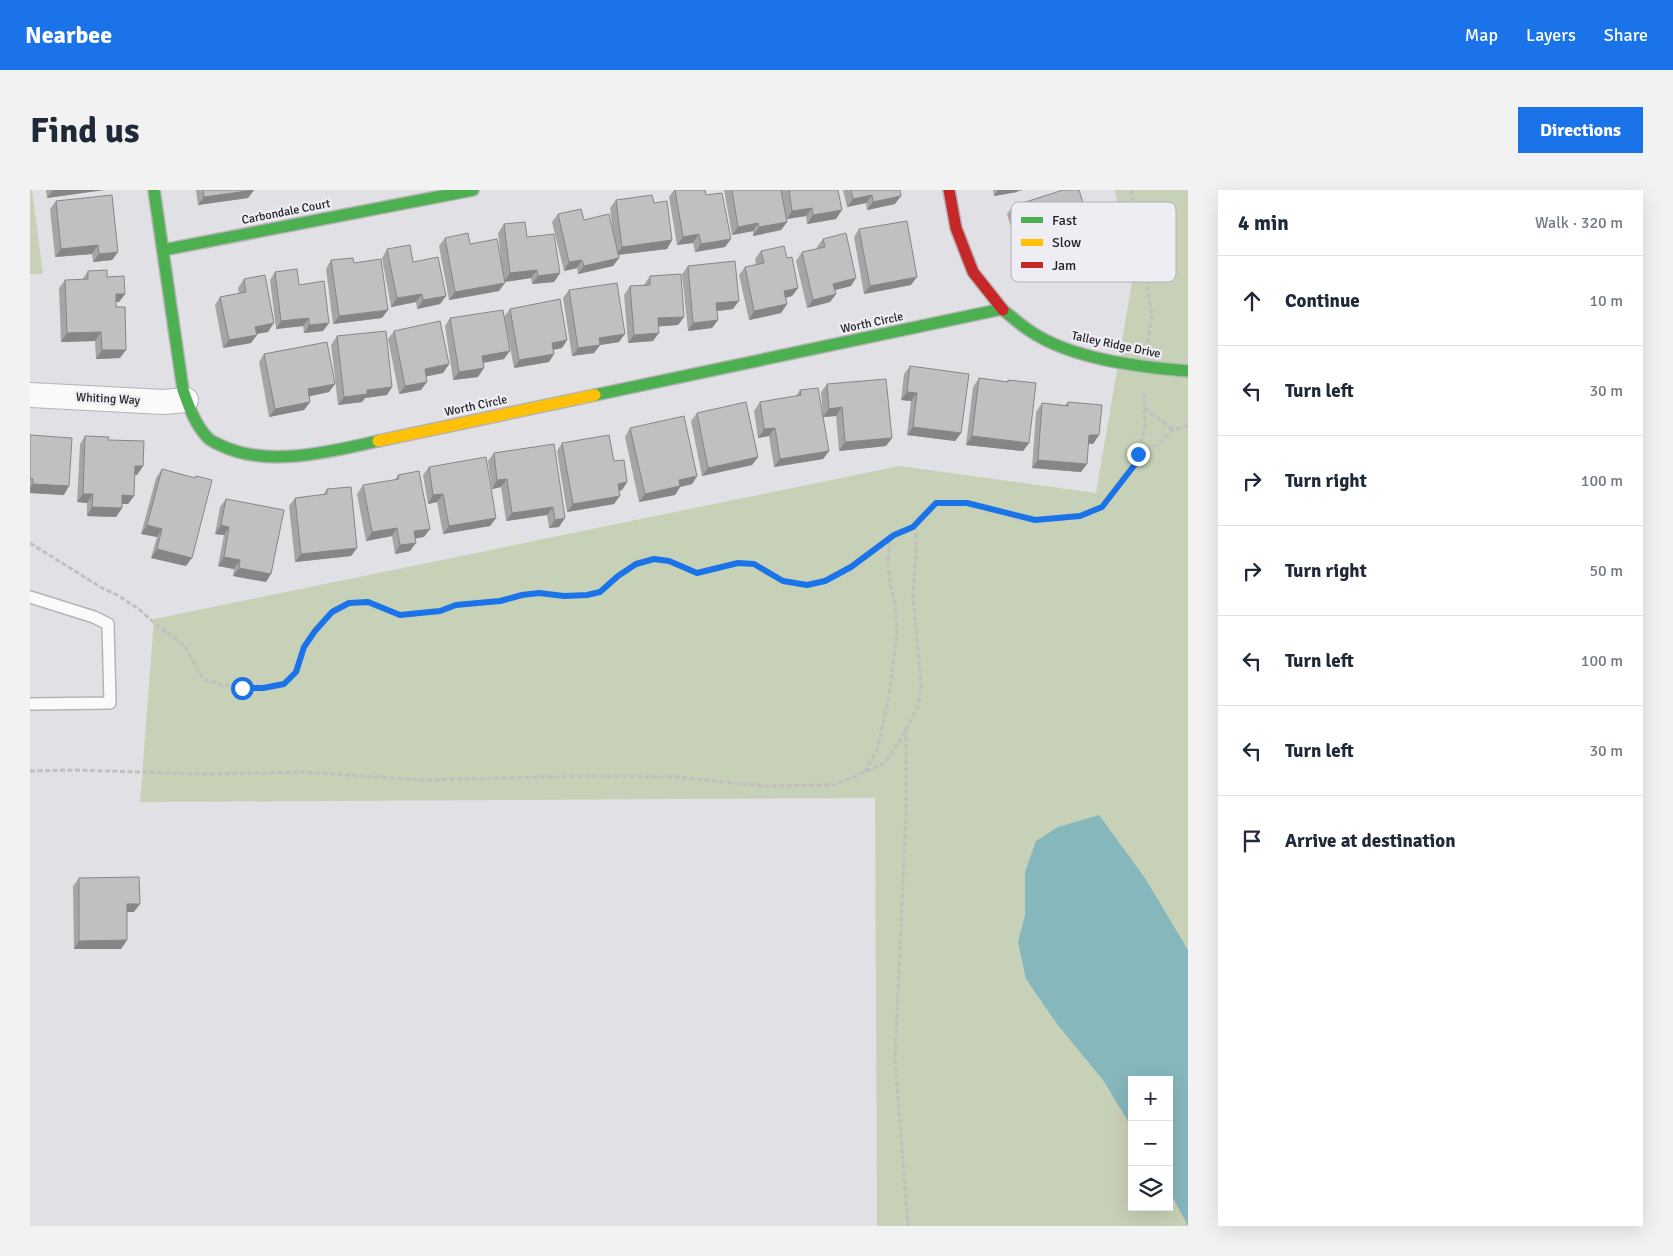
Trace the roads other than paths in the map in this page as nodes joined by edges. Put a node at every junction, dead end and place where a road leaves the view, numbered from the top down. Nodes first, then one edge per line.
1 (154, 190) edge
2 (473, 190) edge
3 (949, 190) edge
4 (163, 250) junction
5 (1002, 309) junction
6 (1188, 371) edge
7 (30, 395) edge
8 (186, 400) junction
9 (30, 597) edge
10 (30, 704) edge

1 - 4 street, Worth Circle
2 - 4 street, Carbondale Court
3 - 5 street, Talley Ridge Drive
4 - 8 street, Worth Circle
5 - 6 street, Talley Ridge Drive
5 - 8 street, Worth Circle
7 - 8 street, Whiting Way
9 - 10 lane

